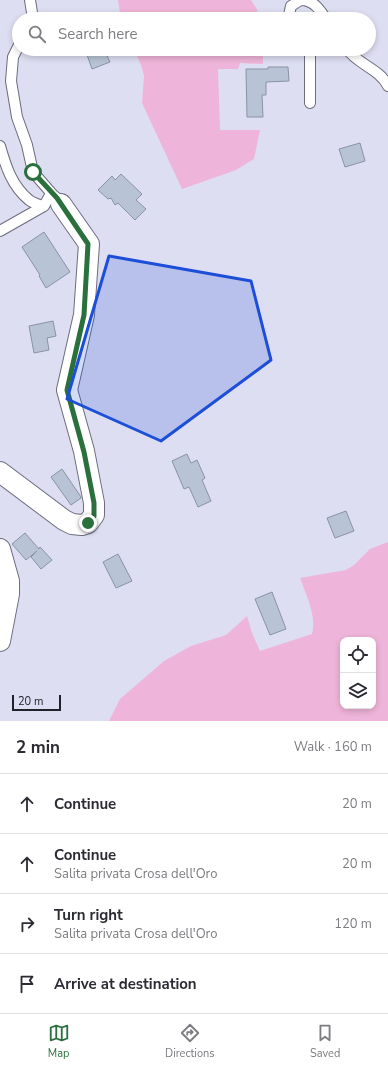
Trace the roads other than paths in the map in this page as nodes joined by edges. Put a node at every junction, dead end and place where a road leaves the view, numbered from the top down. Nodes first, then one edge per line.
1 (30, 0) edge
2 (303, 0) edge
3 (32, 12) edge
4 (290, 12) edge
5 (321, 12) edge
6 (13, 56) edge
7 (310, 56) edge
8 (353, 56) edge
9 (388, 86) edge
10 (310, 103) dead end
11 (0, 146) edge
12 (53, 202) junction
13 (0, 231) edge
14 (0, 472) edge
15 (0, 549) edge
16 (0, 641) edge

1 - 3 lane
2 - 4 lane
2 - 5 lane
6 - 12 lane
7 - 10 lane
8 - 9 lane
11 - 12 lane
12 - 13 lane
12 - 14 street
15 - 16 street

